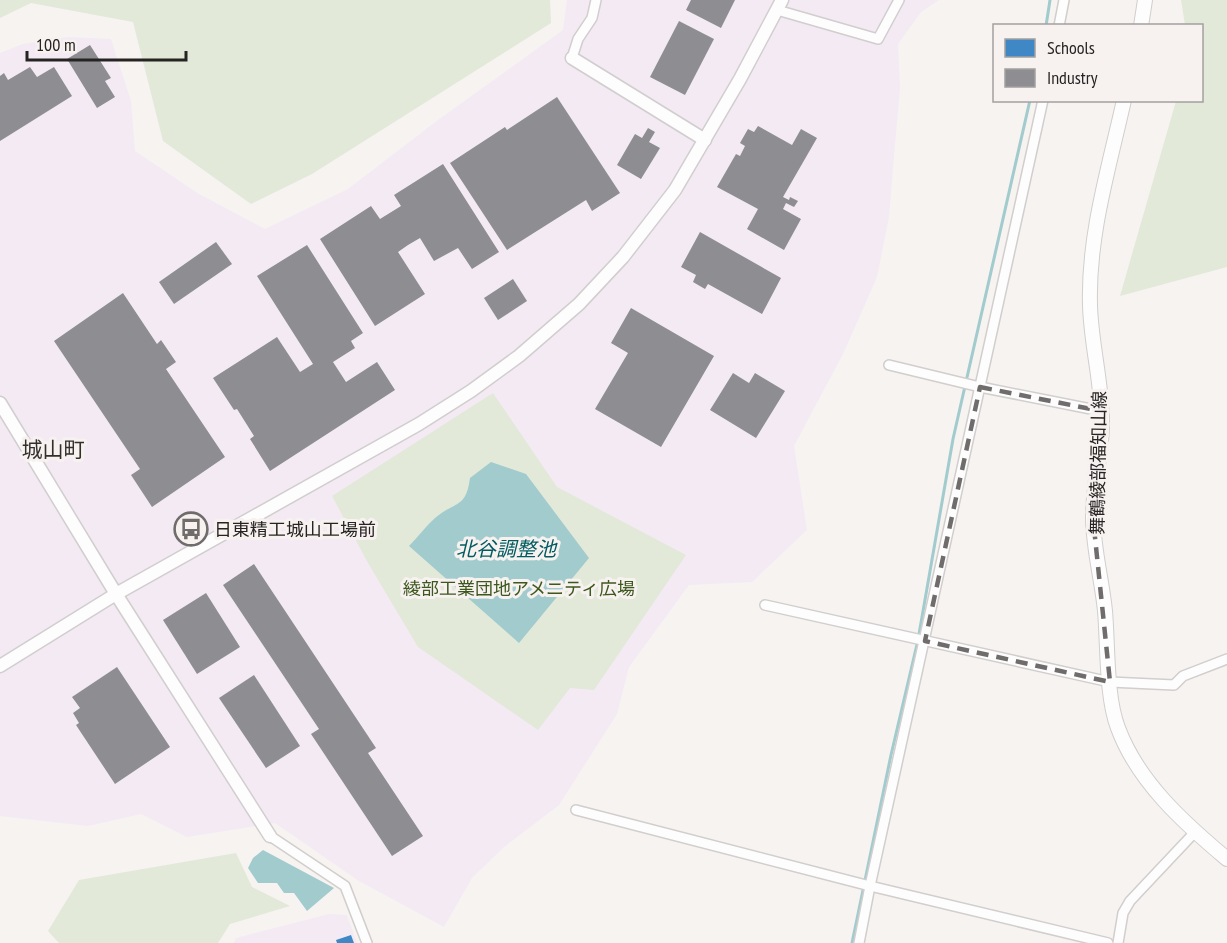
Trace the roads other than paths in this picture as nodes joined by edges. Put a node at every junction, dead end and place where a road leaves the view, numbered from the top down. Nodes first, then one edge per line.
1 (596, 0) edge
2 (899, 0) edge
3 (1064, 0) edge
4 (1145, 0) edge
5 (780, 5) edge
6 (1059, 24) edge
7 (1142, 24) edge
8 (572, 58) joint
9 (1043, 102) edge
10 (1124, 102) edge
11 (705, 140) junction
12 (889, 365) dead end
13 (980, 387) junction
14 (0, 404) edge
15 (1101, 411) junction
16 (116, 594) junction
17 (765, 605) dead end
18 (925, 641) junction
19 (1227, 659) edge
20 (0, 666) edge
21 (1110, 682) junction
22 (576, 810) dead end
23 (1195, 832) junction
24 (270, 836) joint
25 (1227, 859) edge
26 (870, 886) junction
27 (367, 943) edge
28 (859, 943) edge
29 (1108, 943) edge
30 (1118, 943) edge

1 - 8 street
2 - 5 street
3 - 6 street
4 - 7 main road
5 - 11 street
8 - 11 street
9 - 13 street
10 - 15 main road, 舞鶴綾部福知山線
11 - 16 street
12 - 13 street
13 - 15 street
13 - 18 street
14 - 16 street
15 - 21 main road, 舞鶴綾部福知山線
16 - 20 street
16 - 24 street
17 - 18 street
18 - 21 street
18 - 26 street
19 - 21 street
21 - 23 main road, 舞鶴綾部福知山線
22 - 26 street
23 - 25 main road, 舞鶴綾部福知山線
23 - 30 street
24 - 27 street
26 - 28 street
26 - 29 street

